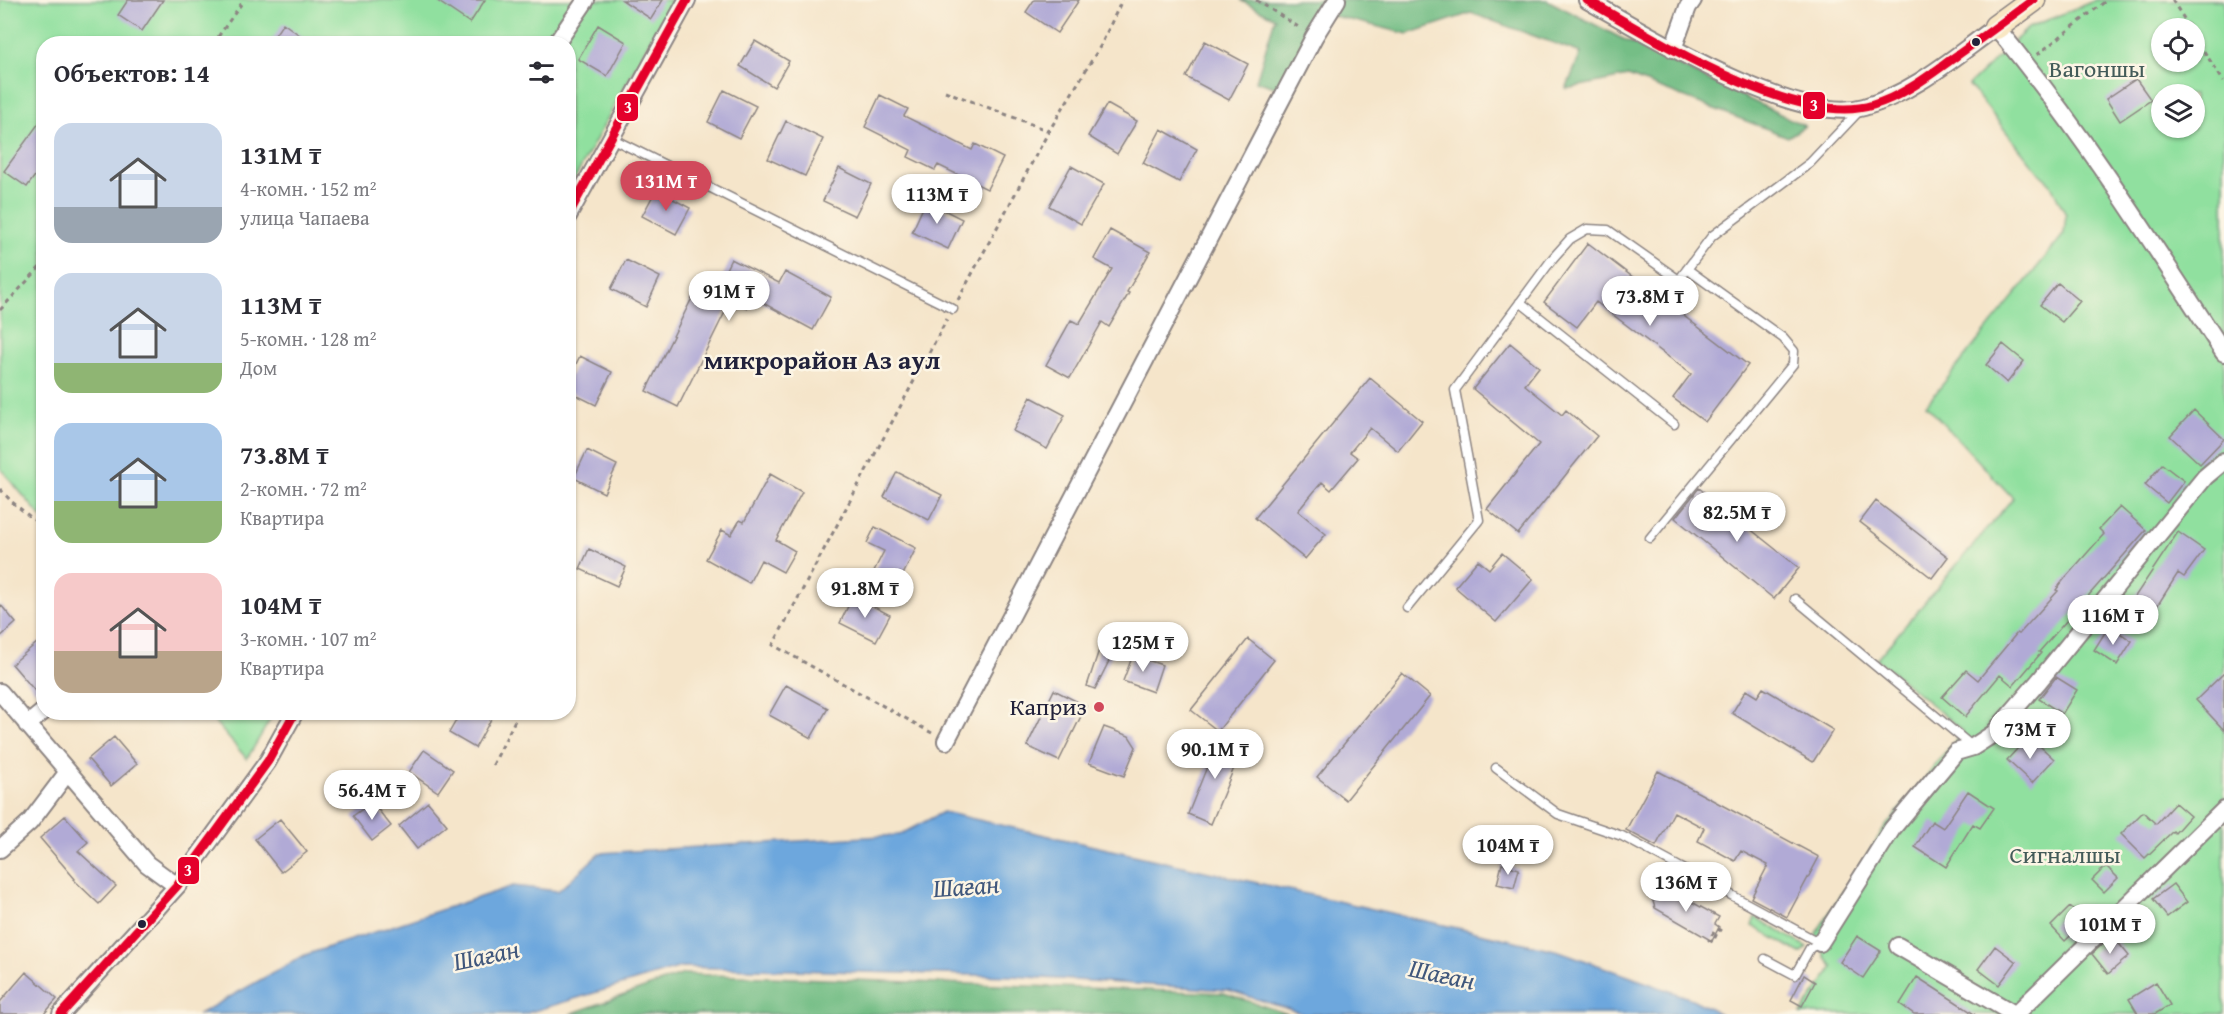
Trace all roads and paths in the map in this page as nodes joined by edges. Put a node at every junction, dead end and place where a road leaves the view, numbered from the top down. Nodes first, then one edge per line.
1 (244, 0) edge
2 (586, 0) edge
3 (687, 0) edge
4 (1122, 0) edge
5 (1256, 0) edge
6 (1337, 0) edge
7 (1587, 0) edge
8 (1693, 0) edge
9 (2033, 0) edge
10 (2107, 0) edge
11 (2172, 0) edge
12 (2184, 18) edge
13 (1996, 27) junction
14 (219, 36) edge
15 (561, 36) edge
16 (1314, 37) junction
17 (1674, 49) junction
18 (2205, 53) edge
19 (2027, 64) junction
20 (2224, 82) edge
21 (945, 90) dead end
22 (1861, 108) junction
23 (1048, 131) junction
24 (611, 138) junction
25 (576, 201) edge
26 (1687, 269) junction
27 (36, 272) edge
28 (1520, 302) junction
29 (953, 309) junction
30 (0, 310) edge
31 (2224, 353) edge
32 (1674, 424) dead end
33 (2224, 461) edge
34 (0, 489) edge
35 (36, 522) edge
36 (1650, 538) dead end
37 (1795, 599) dead end
38 (1407, 608) dead end
39 (0, 692) edge
40 (36, 718) edge
41 (291, 720) edge
42 (515, 720) edge
43 (27, 725) junction
44 (946, 741) joint
45 (1973, 747) junction
46 (493, 765) dead end
47 (1496, 768) dead end
48 (67, 773) junction
49 (2224, 810) edge
50 (0, 849) edge
51 (177, 886) junction
52 (1820, 943) junction
53 (1898, 946) dead end
54 (1765, 959) dead end
55 (61, 1014) edge
56 (2015, 1014) edge

1 - 14 path
2 - 15 street
3 - 24 street
4 - 23 path
5 - 16 path
6 - 16 street
7 - 17 street
8 - 17 street
9 - 13 street
10 - 19 path
11 - 12 path
13 - 19 street
13 - 22 street
16 - 44 street
17 - 22 street
18 - 20 path
19 - 31 street
21 - 23 path
22 - 26 lane
23 - 29 path
24 - 25 street
24 - 29 lane
26 - 28 lane
26 - 36 lane
27 - 30 path
28 - 32 lane
28 - 38 lane
29 - 44 path
33 - 45 street
34 - 35 path
37 - 45 lane
39 - 43 street
40 - 43 street
41 - 51 street
42 - 46 path
43 - 48 street
45 - 52 street
47 - 52 lane
48 - 50 street
48 - 51 street
49 - 56 street
51 - 55 street
52 - 54 lane
53 - 56 street

